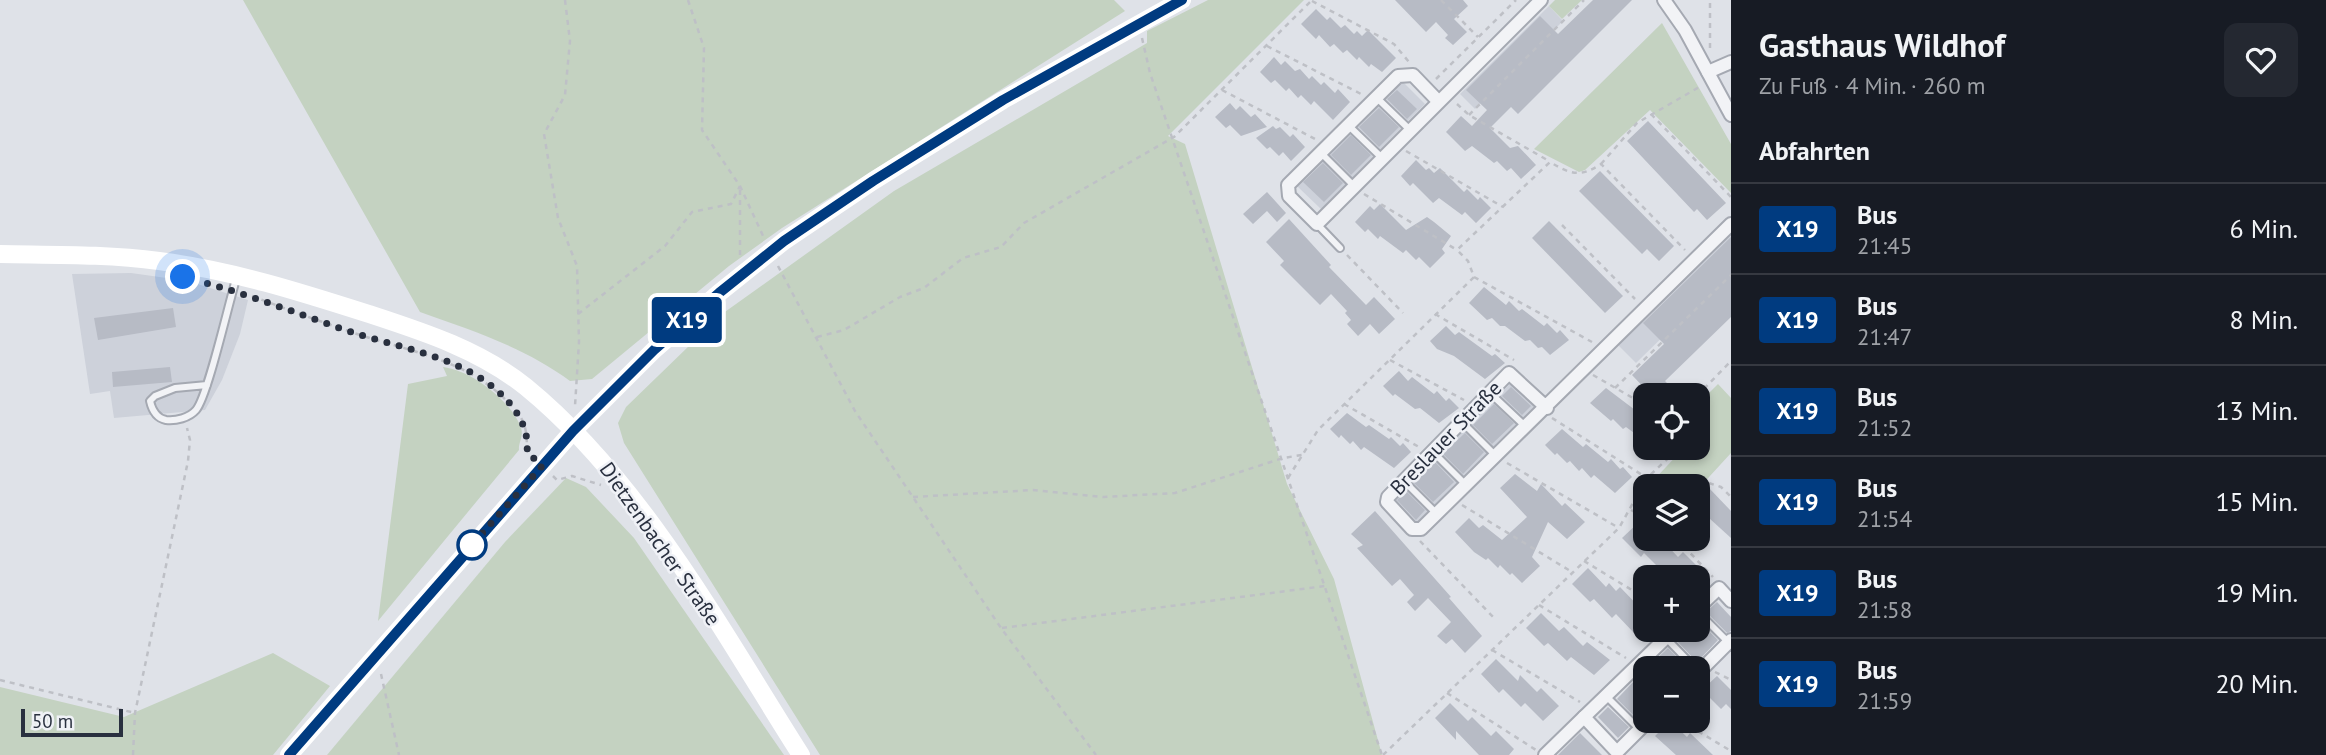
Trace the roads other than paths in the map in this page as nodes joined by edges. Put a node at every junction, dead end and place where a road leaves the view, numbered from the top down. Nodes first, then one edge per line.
1 (1182, 0) edge
2 (1541, 0) edge
3 (1664, 0) edge
4 (1717, 70) edge
5 (1443, 98) junction
6 (1375, 99) junction
7 (1731, 116) edge
8 (1348, 125) junction
9 (1410, 131) junction
10 (1324, 149) junction
11 (1382, 158) junction
12 (1355, 187) junction
13 (1317, 224) junction
14 (1731, 224) edge
15 (1340, 248) road end
16 (0, 254) edge
17 (235, 282) junction
18 (207, 385) junction
19 (1490, 393) junction
20 (1545, 411) junction
21 (1462, 422) junction
22 (1526, 428) junction
23 (573, 431) junction
24 (1432, 453) junction
25 (1497, 456) junction
26 (1404, 480) junction
27 (1466, 485) junction
28 (1438, 514) junction
29 (1710, 597) edge
30 (1731, 601) edge
31 (1710, 622) edge
32 (1664, 642) edge
33 (1730, 642) edge
34 (1652, 656) edge
35 (1710, 660) edge
36 (1633, 676) edge
37 (1605, 696) junction
38 (1588, 713) junction
39 (1633, 717) edge
40 (1636, 733) edge
41 (1617, 753) edge
42 (289, 755) edge
43 (801, 755) edge
44 (1545, 755) edge

1 - 23 main road
2 - 5 street
3 - 4 street
4 - 7 street
5 - 6 street
5 - 9 street
6 - 8 street
6 - 9 lane
8 - 10 street
8 - 11 lane
9 - 11 street
10 - 12 lane
10 - 13 street
11 - 12 street
12 - 13 street
13 - 15 lane
14 - 20 street
16 - 17 main road, Dietzenbacher Straße
17 - 18 lane
17 - 23 main road, Dietzenbacher Straße
18 - 18 lane
19 - 20 street, Breslauer Straße
19 - 21 street, Breslauer Straße
19 - 22 lane
20 - 22 street
21 - 24 street, Breslauer Straße
21 - 25 lane
22 - 25 street
23 - 42 main road
23 - 43 main road, Dietzenbacher Straße
24 - 26 street, Breslauer Straße
24 - 27 lane
25 - 27 street
26 - 28 lane
26 - 28 street, Breslauer Straße
27 - 28 street
29 - 30 street
31 - 33 lane
32 - 34 street
33 - 35 street
36 - 37 street
37 - 38 street
37 - 39 lane
38 - 41 street
38 - 44 street
40 - 41 street

